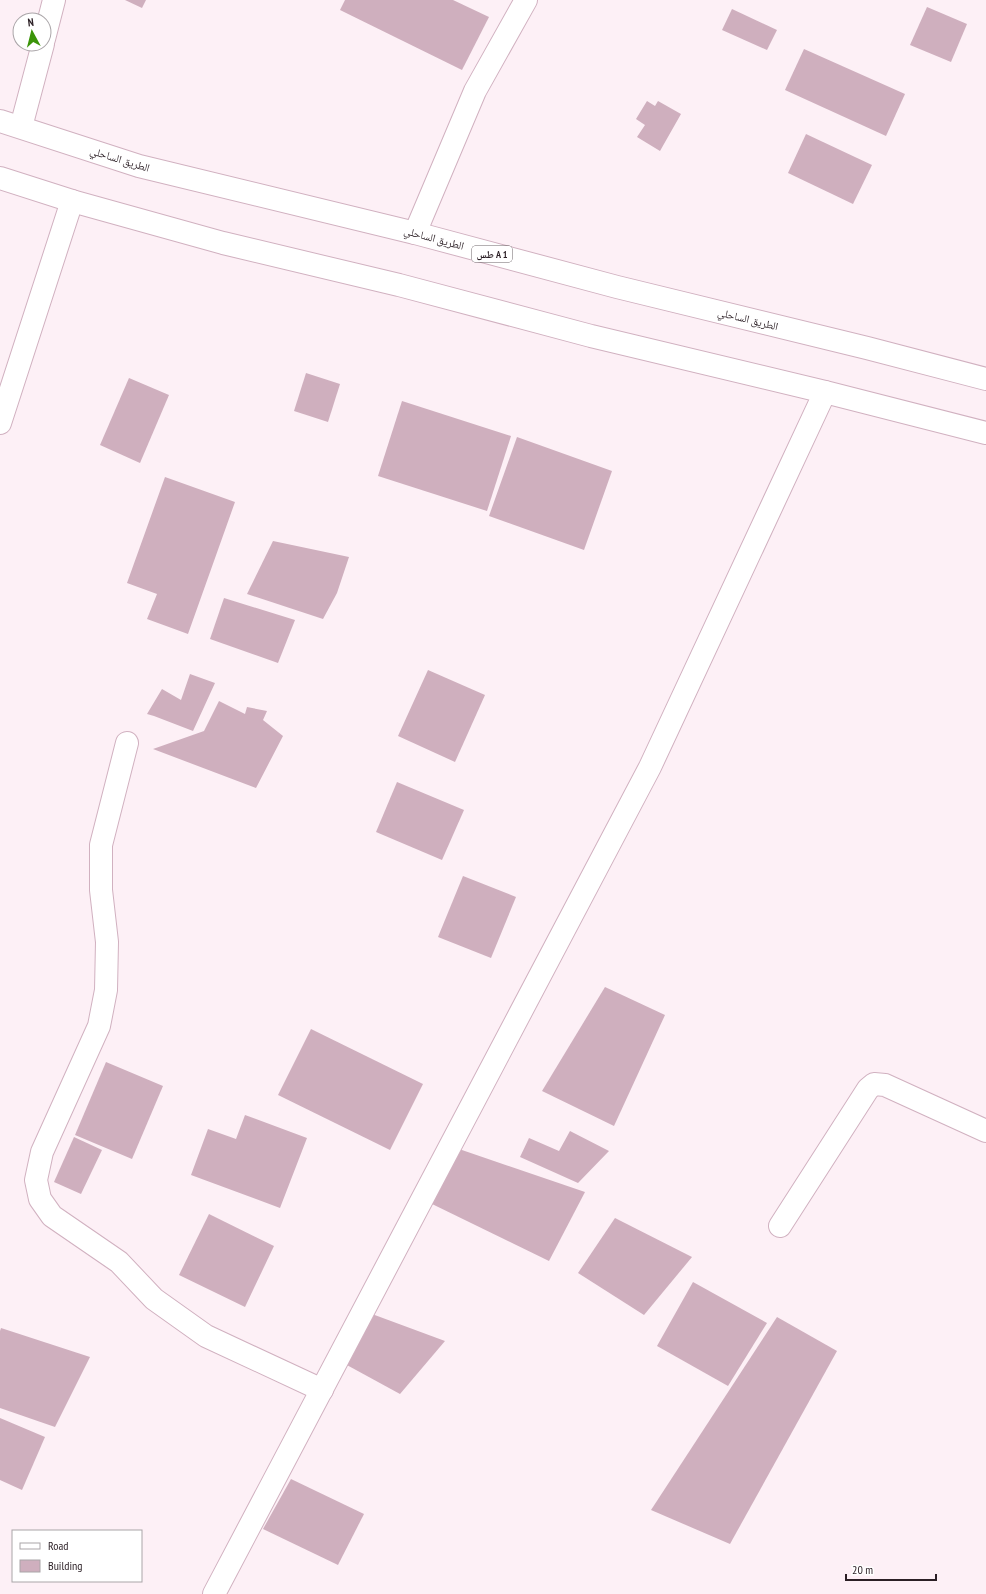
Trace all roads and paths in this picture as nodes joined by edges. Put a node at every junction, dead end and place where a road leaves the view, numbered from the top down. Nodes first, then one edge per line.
1 (54, 0) edge
2 (526, 0) edge
3 (51, 12) edge
4 (41, 52) edge
5 (0, 121) edge
6 (20, 127) junction
7 (0, 178) edge
8 (72, 201) junction
9 (415, 233) junction
10 (986, 379) edge
11 (825, 392) junction
12 (0, 423) edge
13 (986, 433) edge
14 (127, 743) dead end
15 (986, 1131) edge
16 (780, 1226) dead end
17 (322, 1390) junction
18 (214, 1594) edge

1 - 3 main road
2 - 9 main road
4 - 6 main road
5 - 6 main road, الطريق الساحلي / طس A 1
6 - 9 main road, الطريق الساحلي / طس A 1
7 - 8 main road
8 - 11 main road
8 - 12 main road
9 - 10 main road, الطريق الساحلي / طس A 1
11 - 13 main road
11 - 17 main road
14 - 17 main road
15 - 16 main road
17 - 18 main road

